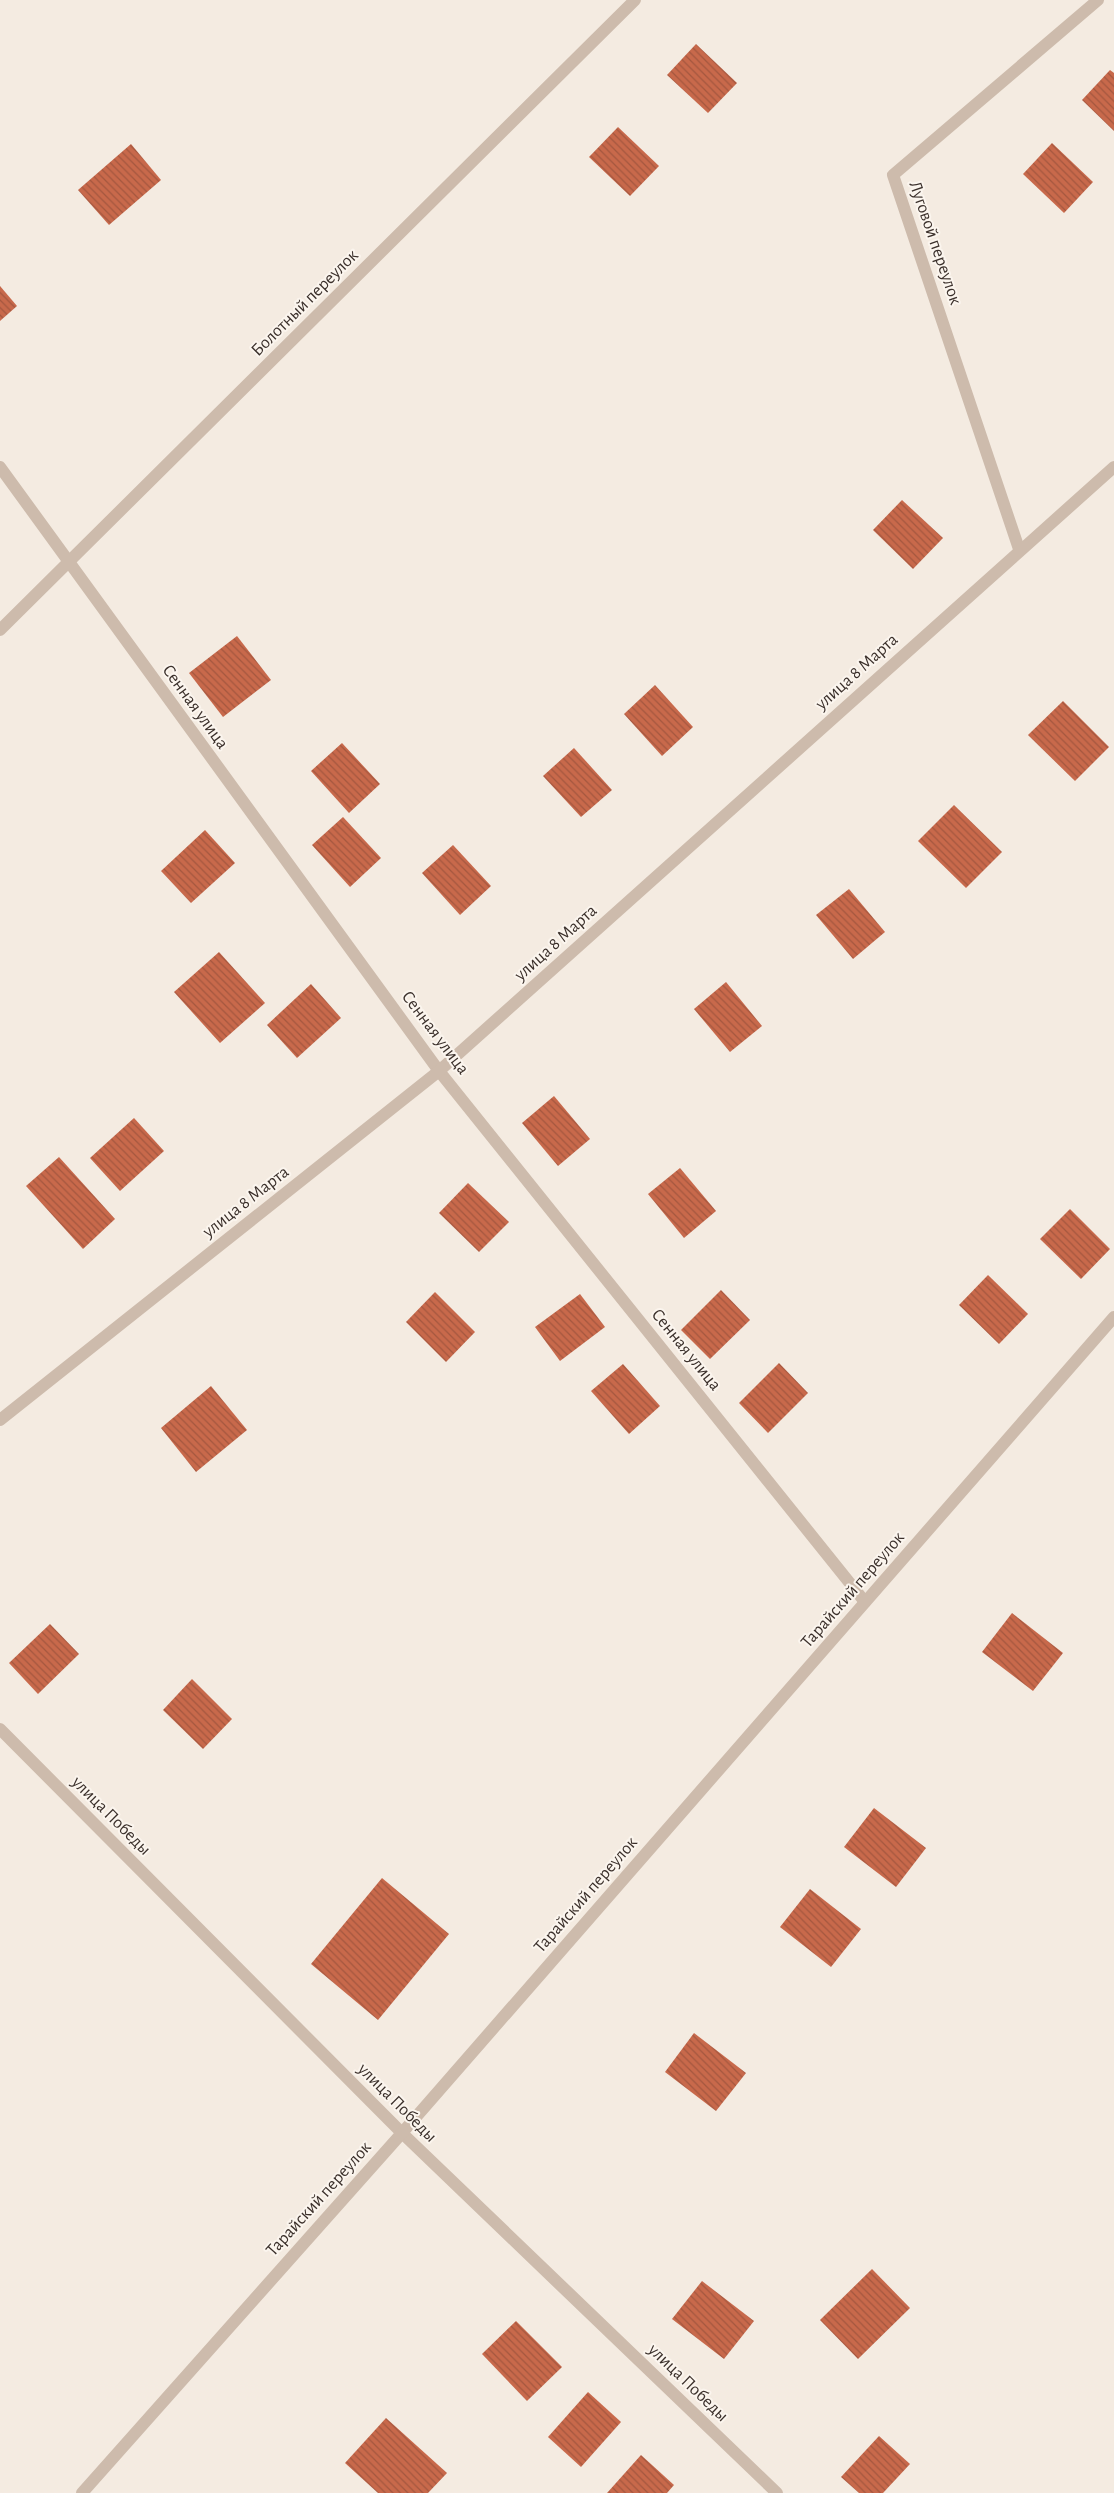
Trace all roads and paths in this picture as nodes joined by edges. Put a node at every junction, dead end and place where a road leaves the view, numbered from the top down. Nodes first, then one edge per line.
1 (635, 0) edge
2 (1098, 0) edge
3 (0, 467) edge
4 (1114, 467) edge
5 (1020, 549) junction
6 (68, 562) junction
7 (0, 630) edge
8 (439, 1071) junction
9 (1114, 1317) edge
10 (0, 1420) edge
11 (865, 1602) junction
12 (0, 1728) edge
13 (402, 2133) junction
14 (82, 2493) edge
15 (777, 2493) edge

1 - 6 street, Болотный переулок
2 - 5 street, Луговой переулок
3 - 6 street, Сенная улица
4 - 5 street, улица 8 Марта
5 - 8 street, улица 8 Марта
6 - 7 street, Болотный переулок
6 - 8 street, Сенная улица
8 - 10 street, улица 8 Марта
8 - 11 street, Сенная улица
9 - 11 street, Тарайский переулок
11 - 13 street, Тарайский переулок
12 - 13 street, улица Победы
13 - 14 street, Тарайский переулок
13 - 15 street, улица Победы

